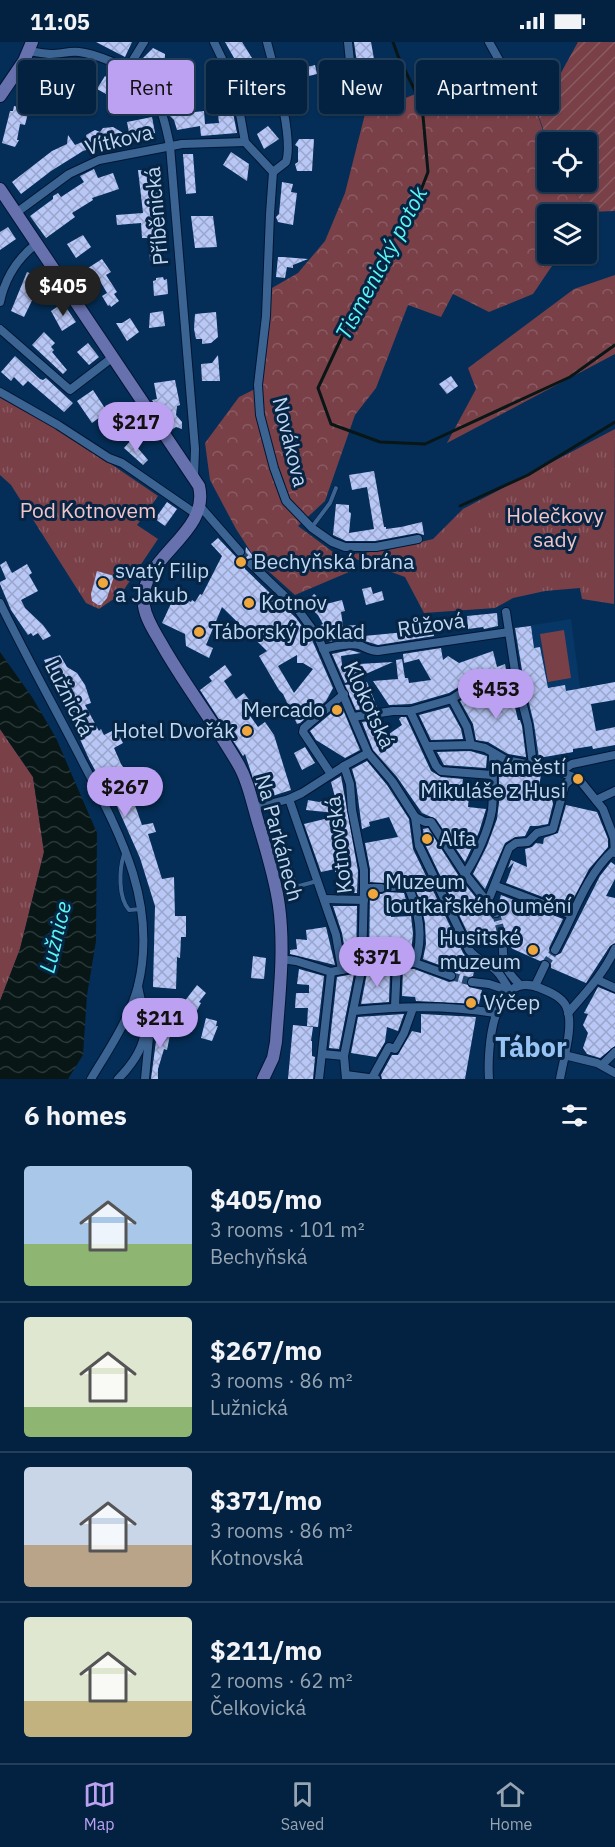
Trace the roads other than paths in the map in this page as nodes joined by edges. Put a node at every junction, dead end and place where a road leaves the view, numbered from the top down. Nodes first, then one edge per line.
1 (144, 42) edge
2 (214, 42) edge
3 (267, 42) edge
4 (348, 42) edge
5 (489, 42) edge
6 (30, 47) edge
7 (133, 60) edge
8 (350, 60) edge
9 (499, 60) edge
10 (108, 61) edge
11 (0, 96) edge
12 (162, 114) edge
13 (245, 142) junction
14 (170, 146) junction
15 (273, 172) junction
16 (0, 189) edge
17 (16, 213) junction
18 (36, 244) junction
19 (0, 302) edge
20 (0, 329) edge
21 (112, 357) junction
22 (0, 392) edge
23 (194, 477) junction
24 (336, 488) dead end
25 (198, 509) junction
26 (312, 528) junction
27 (418, 539) dead end
28 (240, 552) tunnel mouth
29 (251, 564) tunnel mouth
30 (0, 603) edge
31 (506, 612) dead end
32 (509, 632) junction
33 (323, 649) junction
34 (516, 678) junction
35 (344, 694) junction
36 (452, 699) junction
37 (410, 711) junction
38 (353, 717) junction
39 (471, 745) junction
40 (428, 746) junction
41 (368, 753) junction
42 (493, 753) junction
43 (615, 755) edge
44 (344, 766) junction
45 (536, 766) junction
46 (561, 771) junction
47 (331, 774) junction
48 (492, 775) junction
49 (573, 777) junction
50 (615, 791) edge
51 (290, 799) junction
52 (596, 800) junction
53 (271, 804) junction
54 (254, 808) junction
55 (415, 817) junction
56 (614, 838) edge
57 (126, 850) junction
58 (614, 851) edge
59 (465, 874) junction
60 (318, 881) junction
61 (495, 886) junction
62 (364, 888) junction
63 (324, 899) junction
64 (364, 900) junction
65 (488, 901) junction
66 (142, 909) junction
67 (495, 913) tunnel mouth
68 (572, 915) junction
69 (503, 939) tunnel mouth
70 (615, 949) edge
71 (555, 950) tunnel mouth
72 (281, 959) junction
73 (398, 963) junction
74 (415, 963) junction
75 (545, 965) tunnel mouth
76 (362, 966) junction
77 (342, 970) junction
78 (331, 972) junction
79 (451, 976) tunnel mouth
80 (598, 980) junction
81 (472, 982) tunnel mouth
82 (519, 984) junction
83 (138, 986) junction
84 (535, 986) junction
85 (615, 988) edge
86 (510, 991) junction
87 (395, 1006) junction
88 (413, 1008) junction
89 (353, 1011) junction
90 (495, 1013) junction
91 (568, 1013) junction
92 (146, 1028) junction
93 (615, 1052) edge
94 (323, 1054) junction
95 (564, 1055) junction
96 (344, 1056) junction
97 (602, 1065) junction
98 (615, 1073) edge
99 (346, 1077) edge
100 (91, 1079) edge
101 (118, 1079) edge
102 (144, 1079) edge
103 (263, 1079) edge
104 (318, 1079) edge
105 (374, 1079) edge
106 (489, 1079) edge
107 (560, 1079) edge

1 - 7 street
2 - 13 street
3 - 15 street
4 - 8 street
5 - 9 street
6 - 10 street, Příběnická
6 - 11 main road
12 - 14 street, Příběnická
13 - 14 street, Vítkova
13 - 15 street
14 - 17 street, Vítkova
14 - 23 street, Příběnická
15 - 26 street, Novákova
16 - 17 main road
17 - 18 main road
18 - 19 street
18 - 21 main road
20 - 21 street
21 - 23 main road
22 - 25 street
23 - 25 main road
24 - 26 lane
25 - 28 street
25 - 54 main road, Na Parkánech
26 - 27 street, Novákova
29 - 33 street, Klokotská
30 - 57 street, Lužnická
31 - 32 street
32 - 33 street, Růžová
32 - 34 street
33 - 35 street, Klokotská
34 - 36 street
34 - 45 street
35 - 38 street, Klokotská
35 - 47 street, Kotnovská
36 - 37 street
36 - 39 street
37 - 38 street
37 - 40 street
38 - 41 street, Klokotská
39 - 40 street
39 - 42 street
40 - 48 street
41 - 44 street
41 - 55 street, Klokotská
42 - 45 street
42 - 48 street
43 - 46 street
44 - 47 street, Kotnovská
44 - 62 street, Kotnovská
45 - 46 street
46 - 49 street
47 - 51 street, Kotnovská
48 - 59 street
49 - 52 street
49 - 61 street
50 - 52 street
51 - 53 street, Kotnovská
51 - 60 street
52 - 56 street
53 - 54 street, Kotnovská
53 - 60 lane
54 - 72 main road, Na Parkánech
55 - 59 street
55 - 86 street, Klokotská
56 - 58 street
57 - 66 street, Lužnická
57 - 66 lane
58 - 68 street
59 - 65 street
60 - 63 street
61 - 65 street
61 - 68 street
62 - 64 street, Kotnovská
62 - 74 street
63 - 64 street
63 - 77 street
64 - 76 street, Kotnovská
65 - 67 street
66 - 83 street, Lužnická
68 - 71 street
69 - 82 street
70 - 80 street
72 - 78 street
72 - 103 main road, Na Parkánech
73 - 74 street
73 - 76 street
73 - 87 street
74 - 79 street
75 - 84 street
76 - 77 street
76 - 89 street, Kotnovská
77 - 78 street
78 - 94 street
80 - 85 street
80 - 91 street
81 - 86 street
82 - 84 street
82 - 86 street
83 - 92 street
83 - 100 street, Lužnická
84 - 91 street
86 - 90 street
87 - 88 street
87 - 89 street
88 - 90 street
88 - 105 street
89 - 96 street, Kotnovská
90 - 106 street
91 - 95 street
92 - 101 street
92 - 102 street
93 - 97 street
94 - 96 street
94 - 104 street
95 - 97 street
95 - 107 street
96 - 99 street, Kotnovská
97 - 98 street
99 - 105 street

